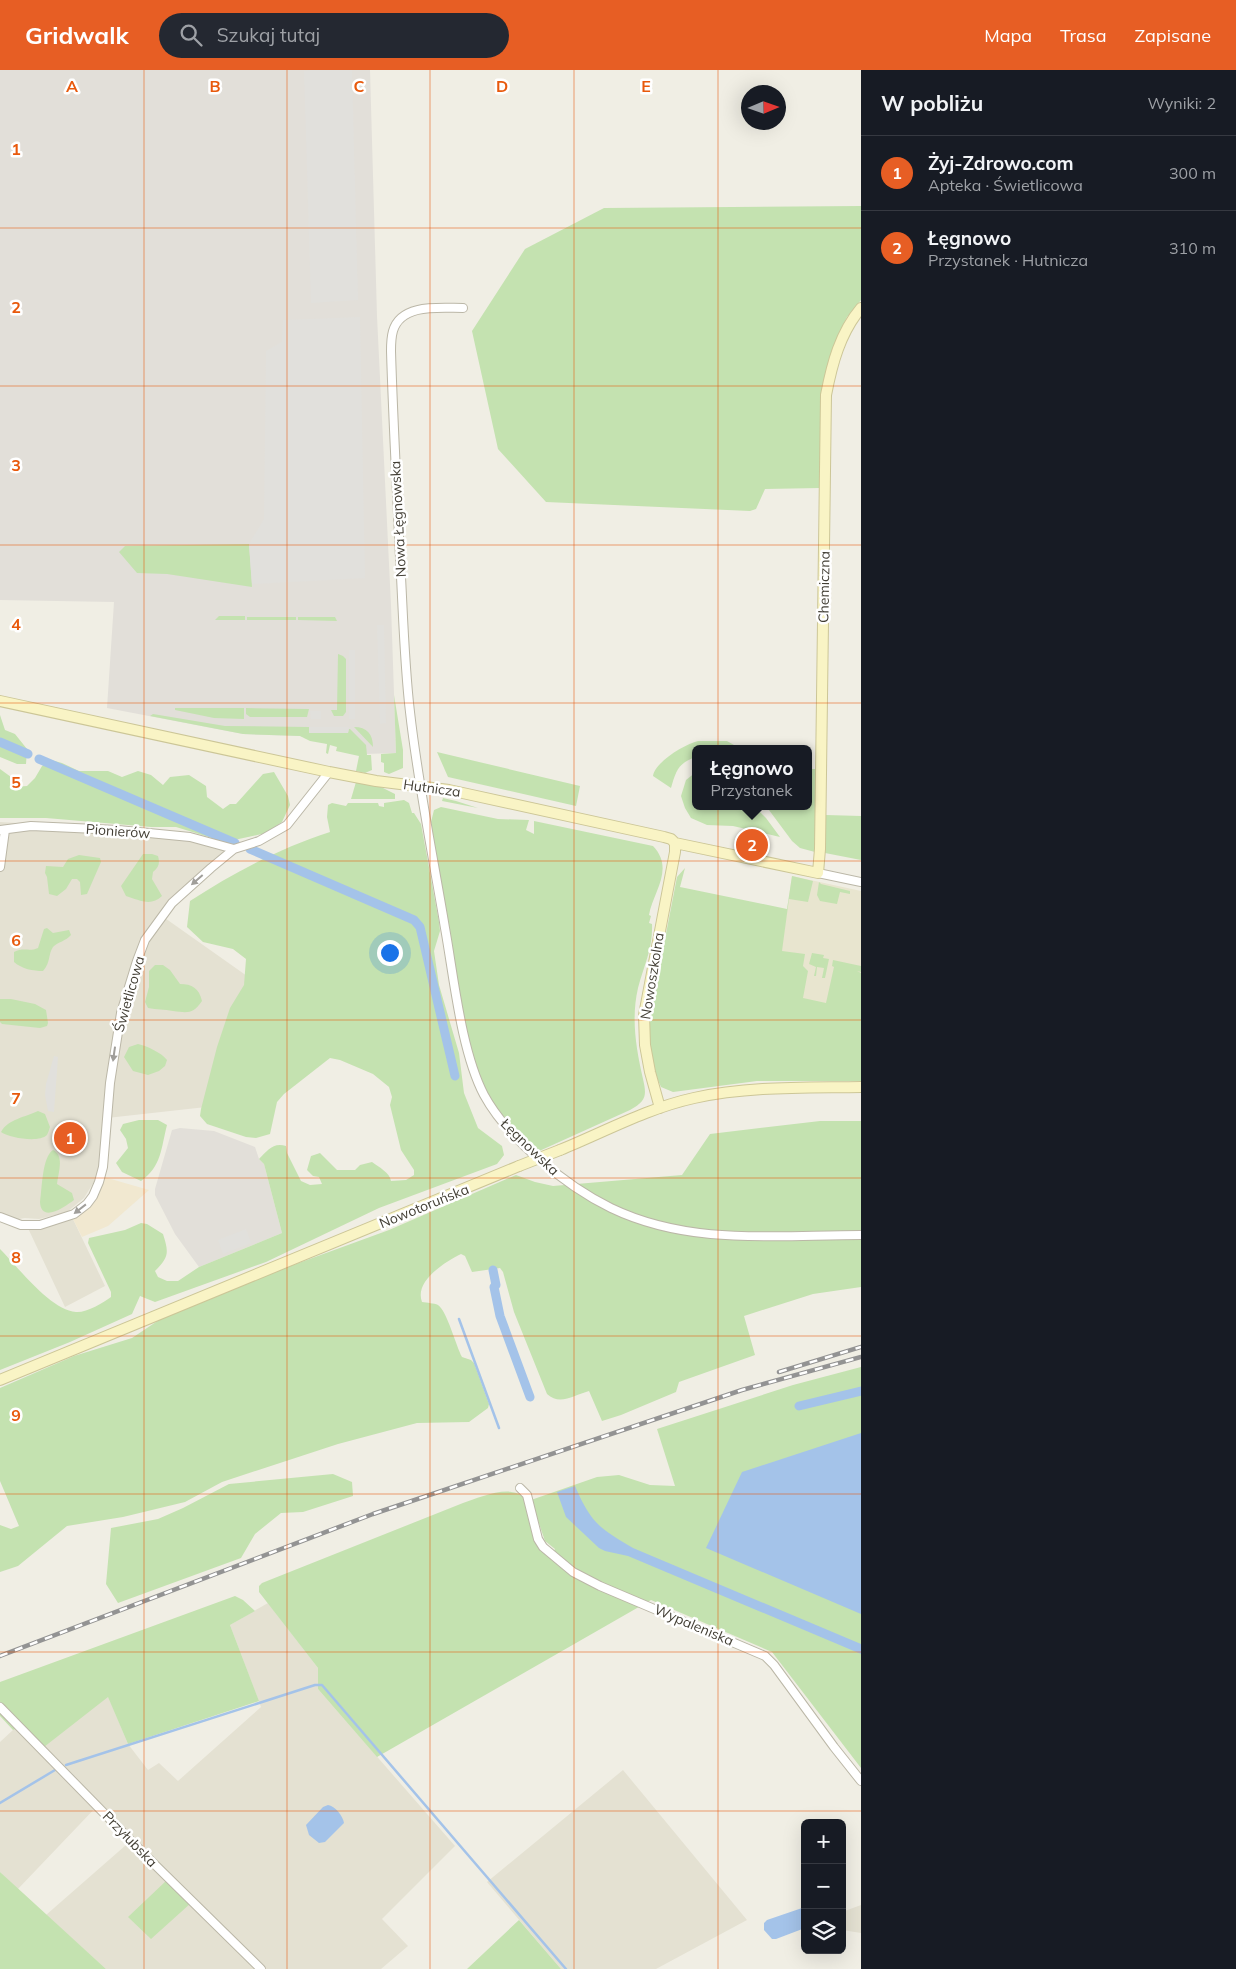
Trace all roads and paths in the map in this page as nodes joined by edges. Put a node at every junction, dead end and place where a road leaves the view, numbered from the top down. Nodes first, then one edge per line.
1 (463, 308) dead end
2 (861, 308) edge
3 (0, 701) edge
4 (329, 772) junction
5 (421, 786) junction
6 (3, 830) edge
7 (674, 843) junction
8 (234, 849) junction
9 (0, 867) edge
10 (818, 873) junction
11 (861, 882) edge
12 (861, 1087) edge
13 (660, 1108) junction
14 (0, 1217) edge
15 (861, 1235) edge
16 (0, 1380) edge
17 (520, 1488) dead end
18 (0, 1707) edge
19 (861, 1781) edge
20 (261, 1969) edge

1 - 5 street, Nowa Łęgnowska
2 - 10 street, Chemiczna
3 - 4 street, Hutnicza
4 - 5 street, Hutnicza
4 - 8 street, Świetlicowa
5 - 7 street, Hutnicza
5 - 15 street, Łęgnowska
6 - 8 street, Pionierów
6 - 9 street
7 - 10 street, Hutnicza
7 - 13 street, Nowoszkolna
8 -> 14 street, Świetlicowa
10 - 11 street, Hutnicza
12 - 13 street, Nowotoruńska
13 - 16 street, Nowotoruńska, bridge
17 - 19 street, Wypaleniska
18 - 20 street, Przyłubska

